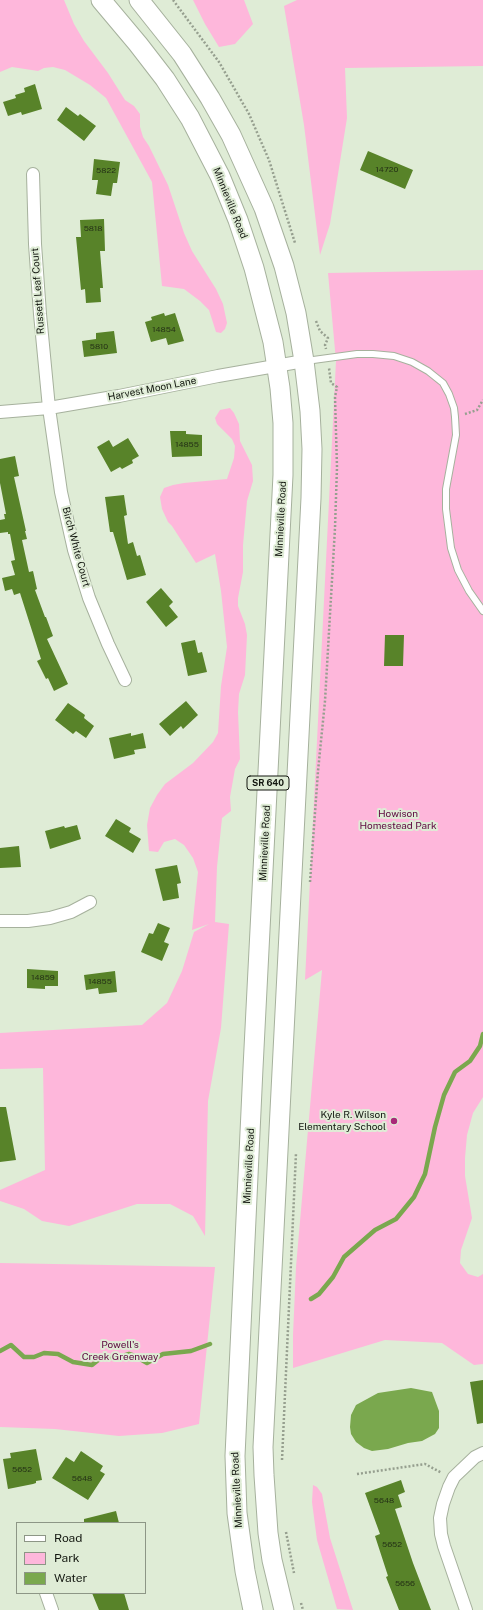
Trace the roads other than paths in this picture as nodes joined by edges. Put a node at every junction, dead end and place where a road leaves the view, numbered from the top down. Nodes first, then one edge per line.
1 (101, 0) edge
2 (139, 0) edge
3 (33, 174) dead end
4 (304, 361) junction
5 (276, 366) junction
6 (49, 408) junction
7 (0, 412) edge
8 (483, 611) edge
9 (125, 680) dead end
10 (90, 902) dead end
11 (0, 921) edge
12 (483, 1453) edge
13 (46, 1594) edge
14 (52, 1610) edge
15 (253, 1610) edge
16 (284, 1610) edge
17 (466, 1610) edge

1 - 5 main road, Minnieville Road / SR 640
2 - 4 main road, SR 640
3 - 6 street, Russett Leaf Court
4 - 5 street, Harvest Moon Lane
4 - 8 lane
4 - 16 main road, SR 640
5 - 6 street, Harvest Moon Lane
5 - 15 main road, Minnieville Road / SR 640
6 - 7 street, Harvest Moon Lane
6 - 9 street, Birch White Court
10 - 11 street
12 - 17 street
13 - 14 street

